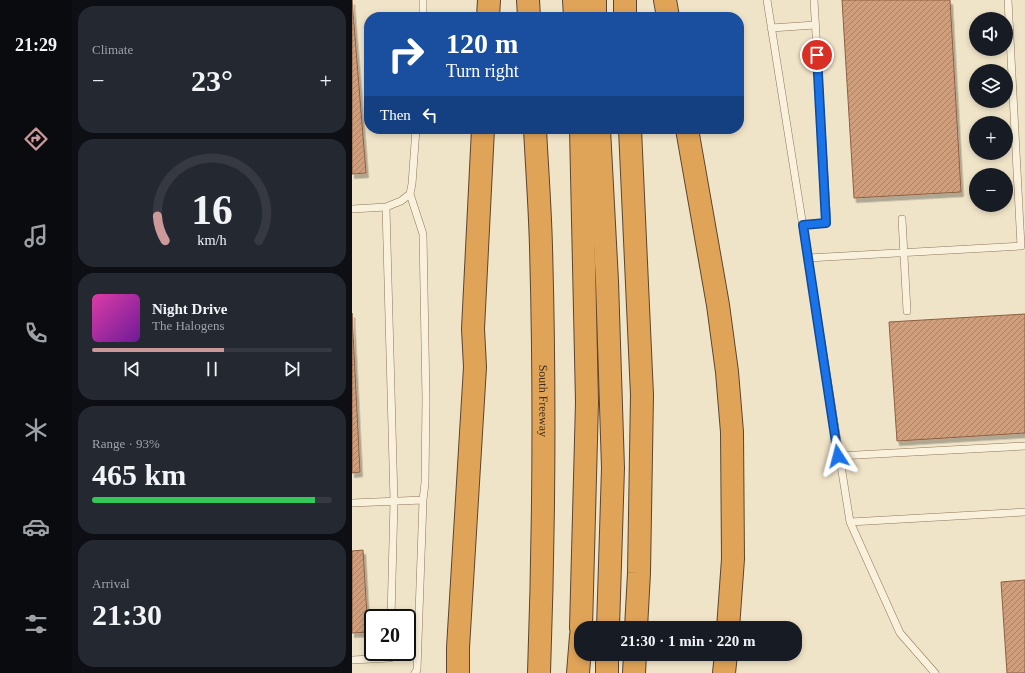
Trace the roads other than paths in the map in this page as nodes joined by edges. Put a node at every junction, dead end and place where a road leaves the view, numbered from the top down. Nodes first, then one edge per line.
1 (423, 0) edge
2 (489, 0) edge
3 (528, 0) edge
4 (574, 0) edge
5 (595, 0) edge
6 (625, 0) edge
7 (665, 0) edge
8 (767, 0) edge
9 (814, 0) edge
10 (1008, 0) edge
11 (423, 12) edge
12 (488, 12) edge
13 (529, 12) edge
14 (575, 12) edge
15 (595, 12) edge
16 (625, 12) edge
17 (667, 12) edge
18 (815, 24) junction
19 (771, 28) junction
20 (416, 134) edge
21 (483, 134) edge
22 (535, 134) edge
23 (581, 134) edge
24 (599, 134) edge
25 (630, 134) edge
26 (688, 134) edge
27 (1022, 184) edge
28 (410, 194) junction
29 (386, 207) junction
30 (352, 209) edge
31 (902, 219) dead end
32 (803, 225) junction
33 (1023, 246) edge
34 (903, 253) junction
35 (808, 258) junction
36 (907, 311) dead end
37 (1025, 446) edge
38 (838, 456) junction
39 (423, 500) junction
40 (394, 501) junction
41 (352, 503) edge
42 (1025, 512) edge
43 (850, 522) junction
44 (391, 609) edge
45 (582, 621) edge
46 (608, 621) edge
47 (636, 621) edge
48 (728, 621) edge
49 (364, 659) edge
50 (352, 660) edge
51 (579, 661) edge
52 (607, 661) edge
53 (635, 661) edge
54 (725, 661) edge
55 (415, 673) edge
56 (458, 673) edge
57 (539, 673) edge
58 (578, 673) edge
59 (607, 673) edge
60 (634, 673) edge
61 (724, 673) edge
62 (935, 673) edge

1 - 11 lane
2 - 12 highway
3 - 13 highway
4 - 14 highway
5 - 15 highway
6 - 16 highway
7 - 17 highway
8 - 19 lane
9 - 18 lane
10 - 27 lane
18 - 19 lane
18 - 32 lane
19 - 32 lane
20 - 28 lane
21 - 56 highway
22 - 57 highway, South Freeway
23 - 45 highway
24 - 46 highway
25 - 47 highway
26 - 48 highway
27 - 33 lane
28 - 29 lane
28 - 39 lane
29 - 30 lane
29 - 40 lane
31 - 34 lane
32 - 35 lane
33 - 34 lane
34 - 35 lane
34 - 36 lane
35 - 38 lane
37 - 38 lane
38 - 43 lane
39 - 40 lane
39 - 55 lane
40 - 41 lane
40 - 44 lane
42 - 43 lane
43 - 62 lane
49 - 50 lane
51 - 58 highway
52 - 59 highway
53 - 60 highway
54 - 61 highway

